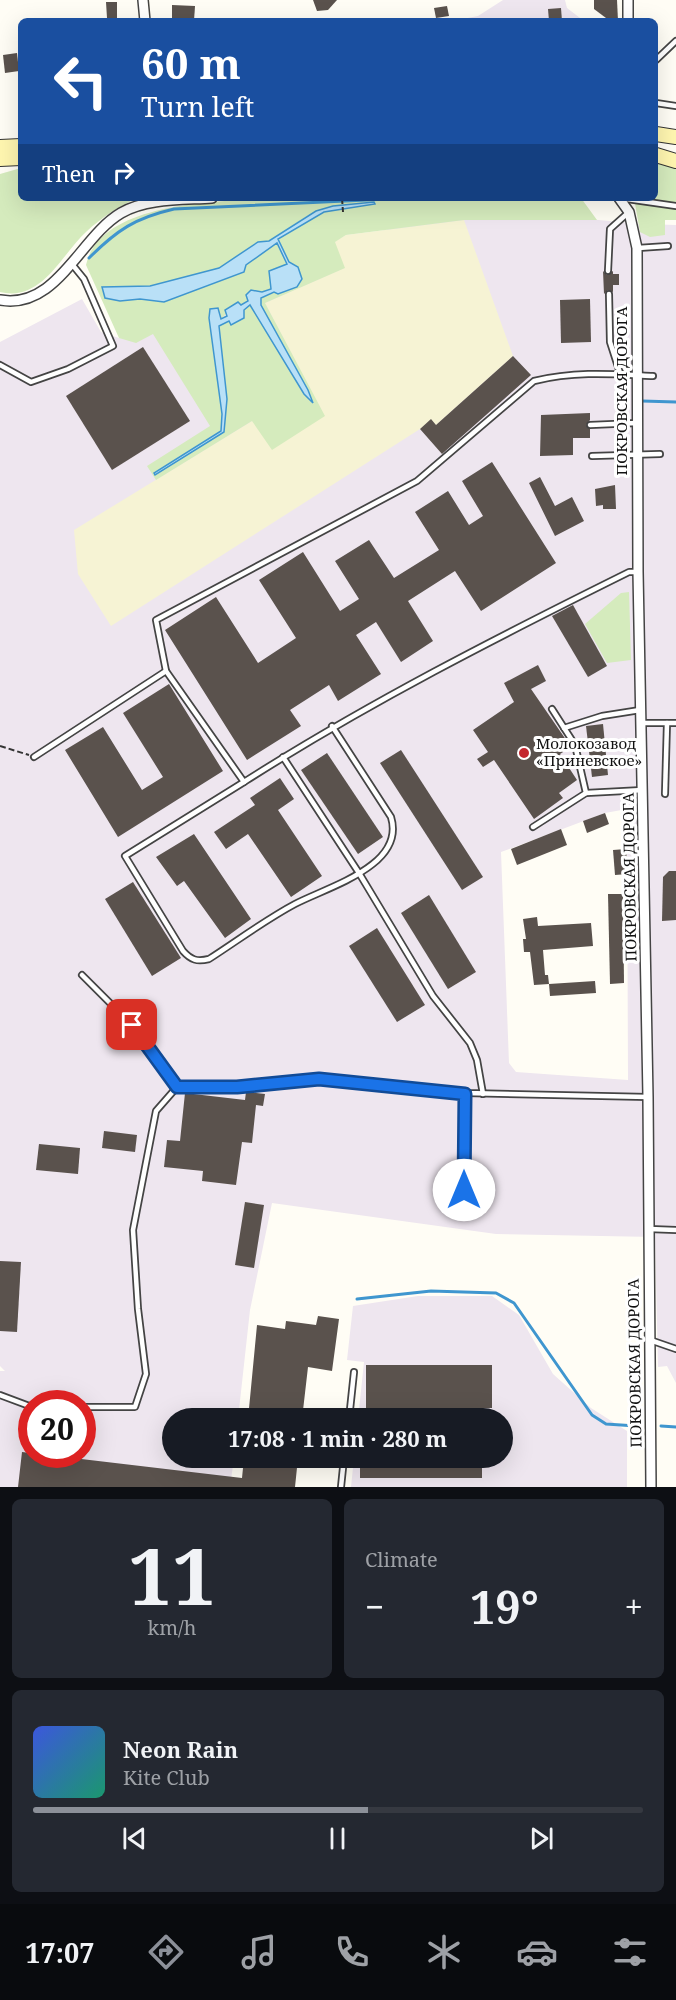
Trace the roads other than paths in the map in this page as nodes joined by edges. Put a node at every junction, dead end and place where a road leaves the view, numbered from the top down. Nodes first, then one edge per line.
1 (143, 0) edge
2 (628, 0) edge
3 (145, 18) edge
4 (628, 18) edge
5 (676, 41) edge
6 (658, 58) edge
7 (658, 103) edge
8 (676, 106) edge
9 (658, 134) edge
10 (676, 137) edge
11 (18, 146) edge
12 (0, 147) edge
13 (658, 148) edge
14 (676, 152) edge
15 (658, 156) edge
16 (18, 158) edge
17 (0, 159) edge
18 (676, 160) edge
19 (172, 201) edge
20 (622, 201) edge
21 (641, 201) edge
22 (676, 206) edge
23 (628, 212) junction
24 (668, 246) dead end
25 (637, 248) junction
26 (71, 263) junction
27 (608, 271) dead end
28 (609, 294) dead end
29 (0, 300) edge
30 (0, 365) edge
31 (620, 373) junction
32 (636, 375) junction
33 (653, 376) dead end
34 (637, 423) junction
35 (590, 425) dead end
36 (637, 454) junction
37 (660, 454) dead end
38 (592, 456) dead end
39 (638, 572) junction
40 (166, 671) junction
41 (552, 709) dead end
42 (642, 710) junction
43 (642, 723) junction
44 (667, 723) junction
45 (676, 723) edge
46 (332, 726) junction
47 (564, 728) junction
48 (34, 757) road end
49 (283, 757) junction
50 (244, 782) junction
51 (643, 790) junction
52 (586, 793) junction
53 (665, 794) dead end
54 (533, 827) dead end
55 (359, 873) junction
56 (82, 975) dead end
57 (177, 1087) junction
58 (465, 1094) junction
59 (483, 1094) junction
60 (648, 1098) junction
61 (464, 1190) dead end
62 (649, 1229) junction
63 (676, 1230) edge
64 (650, 1340) junction
65 (676, 1349) edge
66 (354, 1372) dead end
67 (0, 1395) edge
68 (18, 1402) edge
69 (96, 1407) edge
70 (350, 1408) edge
71 (343, 1468) edge
72 (341, 1487) edge
73 (651, 1487) edge

1 - 3 street
2 - 4 street
5 - 6 lane
7 - 8 lane
9 - 10 main road
11 - 12 main road
13 - 14 main road
15 - 18 main road
16 - 17 main road
19 - 26 street
20 - 23 street, ПОКРОВСКАЯ ДОРОГА
21 - 22 lane
23 - 25 street, ПОКРОВСКАЯ ДОРОГА
23 - 27 lane
24 - 25 lane
25 - 32 street, ПОКРОВСКАЯ ДОРОГА
26 - 29 street
26 - 30 lane
28 - 31 lane
31 - 32 lane
31 - 40 lane
32 - 33 lane
32 - 34 street, ПОКРОВСКАЯ ДОРОГА
34 - 35 lane
34 - 36 street, ПОКРОВСКАЯ ДОРОГА
36 - 37 lane
36 - 38 lane
36 - 39 street, ПОКРОВСКАЯ ДОРОГА
39 - 42 street, ПОКРОВСКАЯ ДОРОГА
39 - 46 lane
40 - 48 lane
40 - 50 lane
41 - 47 lane
42 - 43 street, ПОКРОВСКАЯ ДОРОГА
42 - 47 lane
43 - 44 lane
43 - 51 street, ПОКРОВСКАЯ ДОРОГА
44 - 45 lane
44 - 53 lane
46 - 49 lane
46 - 55 lane
47 - 52 lane
49 - 50 lane
49 - 55 lane
50 - 55 lane
51 - 52 lane
51 - 60 street, ПОКРОВСКАЯ ДОРОГА
52 - 54 lane
55 - 59 lane
56 - 57 lane
57 - 58 lane
57 - 69 lane
58 - 59 lane
58 - 61 lane
59 - 60 lane
60 - 62 street, ПОКРОВСКАЯ ДОРОГА
62 - 63 lane
62 - 64 street, ПОКРОВСКАЯ ДОРОГА
64 - 65 lane
64 - 73 street, ПОКРОВСКАЯ ДОРОГА
66 - 70 lane
67 - 68 lane
71 - 72 lane

